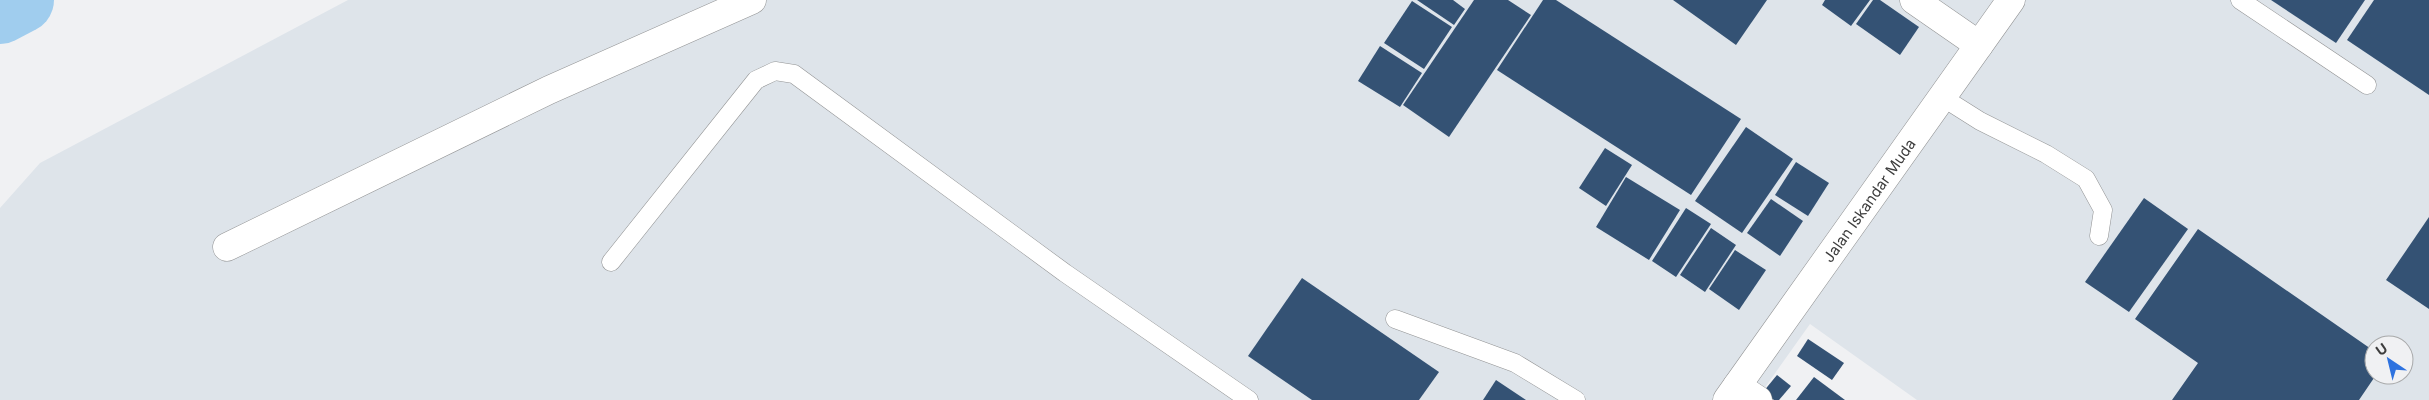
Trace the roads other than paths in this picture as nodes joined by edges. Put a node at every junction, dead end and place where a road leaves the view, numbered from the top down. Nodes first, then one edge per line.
1 (752, 0) edge
2 (1914, 0) edge
3 (2011, 0) edge
4 (2240, 0) edge
5 (1979, 45) junction
6 (2367, 85) dead end
7 (1942, 97) junction
8 (2099, 236) dead end
9 (227, 247) dead end
10 (611, 262) dead end
11 (1395, 319) dead end
12 (1741, 395) edge
13 (1249, 400) edge
14 (1576, 400) edge

1 - 9 street
2 - 5 street
3 - 5 street, Jalan Iskandar Muda
4 - 6 lane
5 - 7 street, Jalan Iskandar Muda
7 - 8 lane
7 - 12 street, Jalan Iskandar Muda
10 - 13 lane
11 - 14 lane

